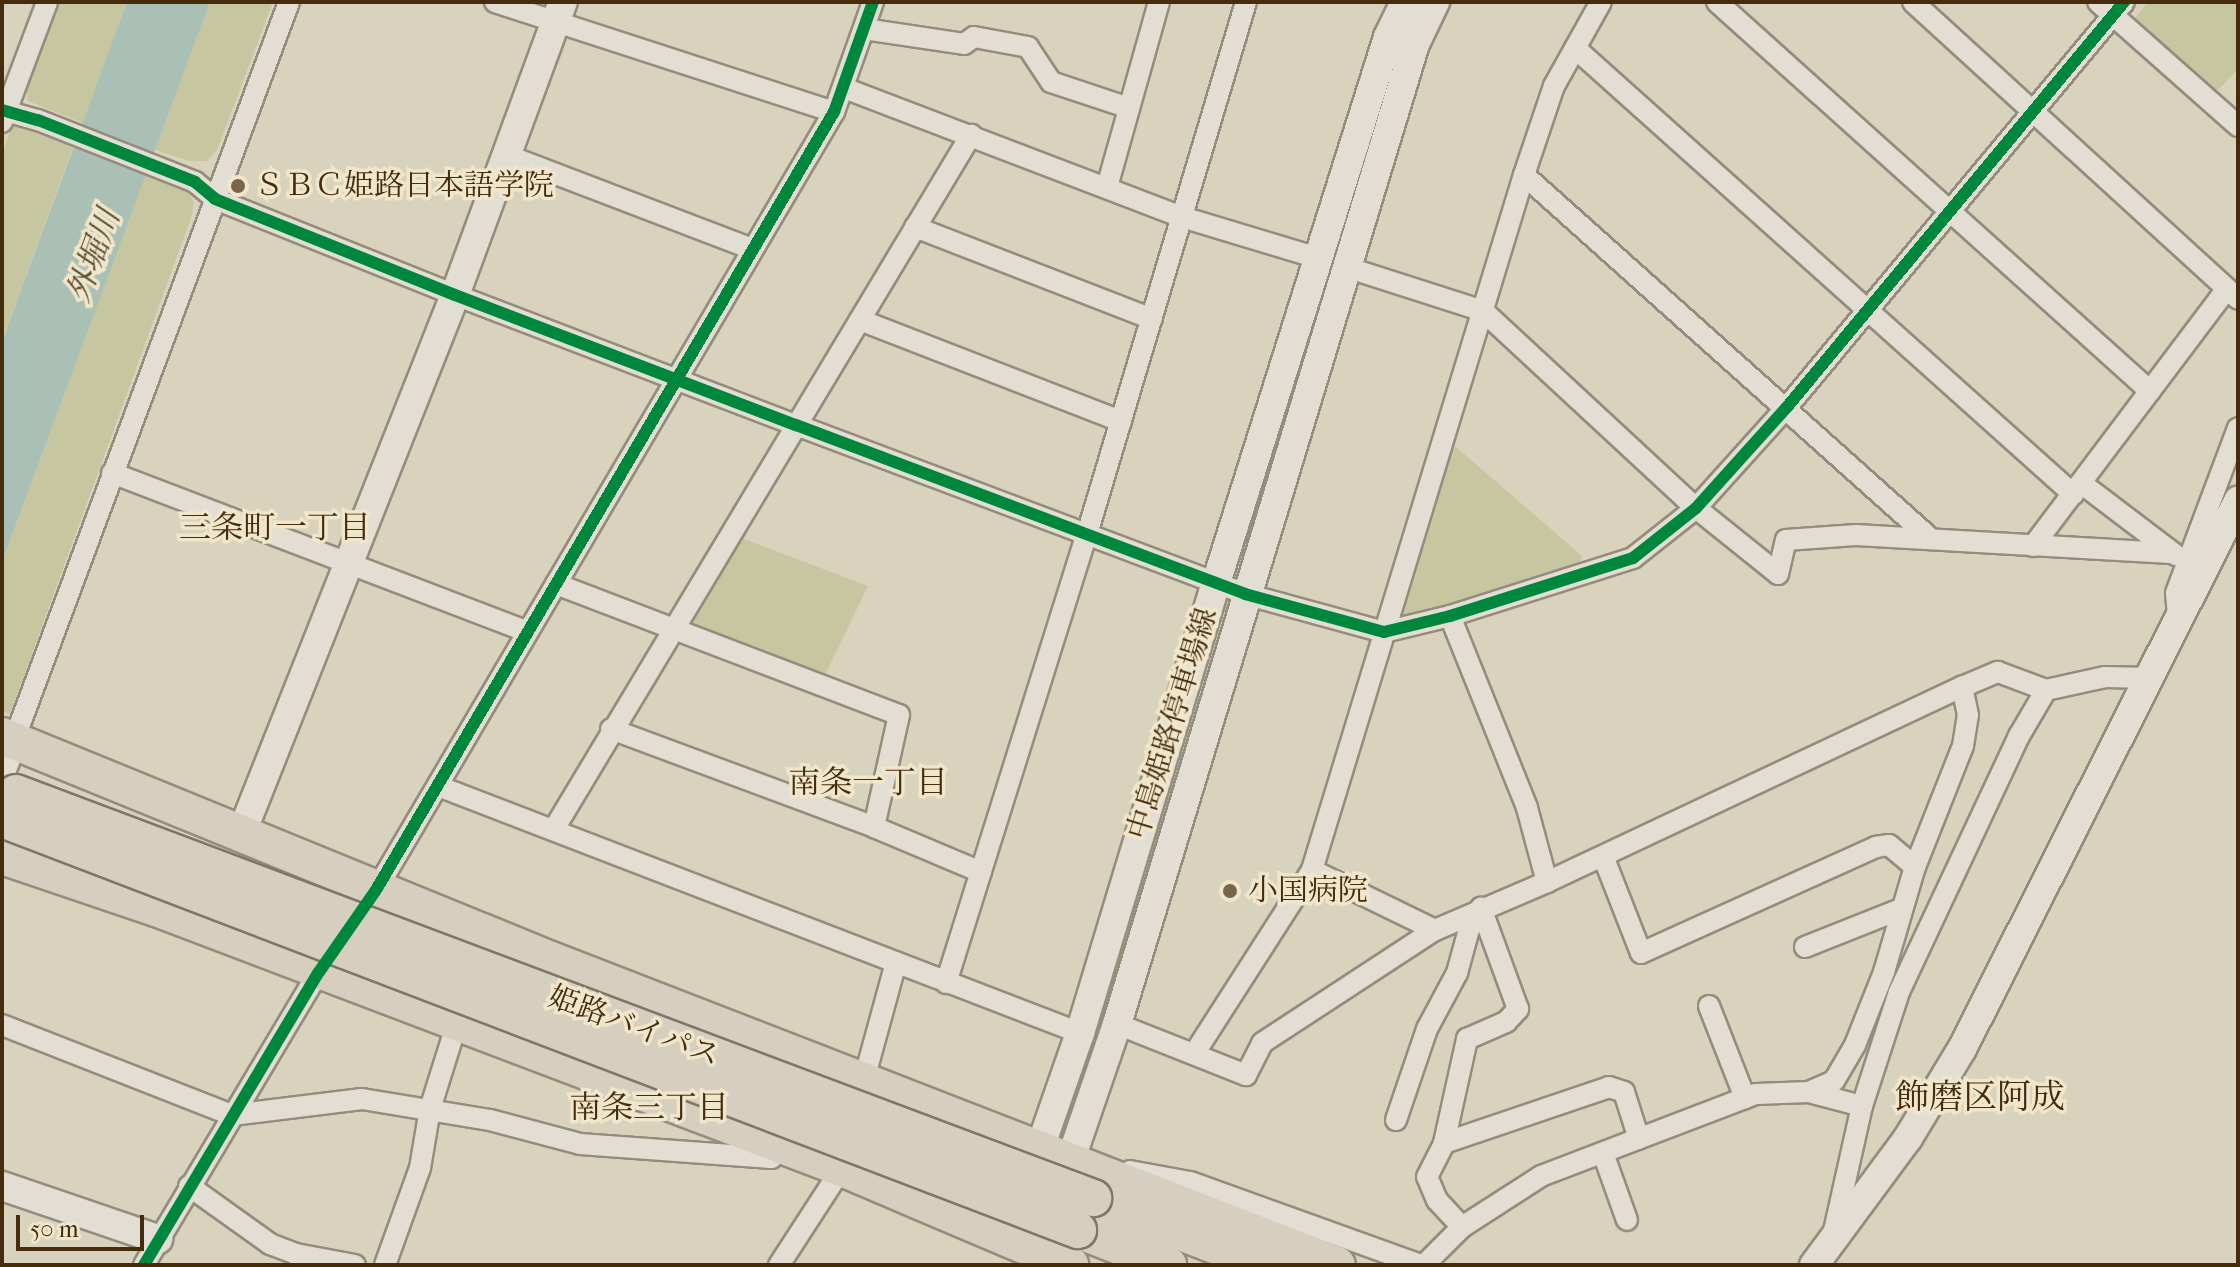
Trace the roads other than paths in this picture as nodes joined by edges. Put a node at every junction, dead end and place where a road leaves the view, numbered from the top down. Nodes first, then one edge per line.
1 (47, 2) edge
2 (289, 2) edge
3 (495, 2) edge
4 (873, 2) edge
5 (1159, 2) edge
6 (1246, 2) edge
7 (1405, 2) edge
8 (1435, 2) edge
9 (1601, 2) edge
10 (1717, 2) edge
11 (1913, 2) edge
12 (2112, 7) edge
13 (559, 12) edge
14 (864, 29) junction
15 (1575, 48) junction
16 (844, 88) junction
17 (1129, 108) junction
18 (834, 112) junction
19 (2034, 112) junction
20 (3, 115) edge
21 (2238, 126) edge
22 (971, 135) junction
23 (506, 155) junction
24 (1524, 175) junction
25 (1107, 187) junction
26 (215, 199) junction
27 (1950, 212) junction
28 (1182, 217) junction
29 (915, 227) junction
30 (752, 249) junction
31 (1318, 258) junction
32 (1346, 267) junction
33 (2232, 294) edge
34 (455, 295) junction
35 (1868, 310) junction
36 (1483, 311) junction
37 (1152, 319) junction
38 (860, 320) junction
39 (676, 377) junction
40 (2150, 391) junction
41 (1787, 407) junction
42 (1121, 421) junction
43 (796, 425) junction
44 (2238, 428) edge
45 (112, 473) junction
46 (2077, 488) junction
47 (2238, 501) edge
48 (1696, 508) junction
49 (1087, 534) junction
50 (1931, 539) junction
51 (2033, 546) junction
52 (2179, 556) junction
53 (350, 563) junction
54 (1216, 583) junction
55 (556, 584) junction
56 (1245, 594) junction
57 (1450, 616) junction
58 (2178, 616) junction
59 (671, 629) junction
60 (528, 632) junction
61 (1384, 632) junction
62 (2148, 678) junction
63 (1962, 687) junction
64 (2046, 690) junction
65 (611, 729) junction
66 (6, 775) edge
67 (438, 786) junction
68 (874, 827) junction
69 (554, 829) junction
70 (2, 832) edge
71 (242, 832) junction
72 (2, 856) edge
73 (1603, 856) junction
74 (113, 863) junction
75 (1915, 867) junction
76 (1312, 870) junction
77 (981, 872) junction
78 (1547, 882) junction
79 (376, 890) junction
80 (1481, 908) junction
81 (1903, 908) junction
82 (1435, 930) junction
83 (1805, 947) dead end
84 (896, 962) junction
85 (319, 972) junction
86 (946, 983) junction
87 (1707, 1017) dead end
88 (457, 1023) junction
89 (1117, 1024) junction
90 (2, 1025) edge
91 (1080, 1033) junction
92 (1194, 1054) junction
93 (863, 1083) junction
94 (1809, 1092) junction
95 (1745, 1098) junction
96 (1862, 1106) junction
97 (430, 1109) junction
98 (232, 1115) junction
99 (1396, 1120) dead end
100 (1639, 1139) junction
101 (1444, 1143) junction
102 (779, 1145) junction
103 (1603, 1153) junction
104 (1055, 1155) junction
105 (842, 1168) junction
106 (2, 1186) edge
107 (189, 1186) junction
108 (1627, 1220) dead end
109 (1462, 1227) junction
110 (1832, 1237) junction
111 (158, 1239) junction
112 (1036, 1259) edge
113 (144, 1265) edge
114 (355, 1265) edge
115 (385, 1265) edge
116 (779, 1265) edge
117 (1168, 1265) edge
118 (1266, 1265) edge
119 (1337, 1265) edge
120 (1422, 1265) edge
121 (1814, 1265) edge

1 - 20 street
2 - 26 street
3 - 13 street
4 - 14 street
5 - 17 street
6 - 28 street
7 - 31 main road, 中島姫路停車場線
8 - 32 main road, 中島姫路停車場線
9 - 15 street
10 - 27 street
11 - 19 street
12 - 19 street
12 - 21 street
13 - 18 street
13 - 23 main road
14 - 16 street
14 - 17 street
15 - 24 street
15 - 35 street
16 - 18 street
16 - 22 street
17 - 25 street
18 - 30 street
19 - 27 street
19 - 33 street
20 - 26 street
22 - 25 street
22 - 29 street
23 - 30 street
23 - 34 main road
24 - 36 street
24 - 41 street
25 - 28 street
26 - 34 street
26 - 45 street
27 - 35 street
27 - 40 street
28 - 31 street
28 - 37 street
29 - 37 street
29 - 38 street
30 - 39 street
31 - 54 main road, 中島姫路停車場線
32 - 36 street
32 - 56 main road, 中島姫路停車場線
33 - 40 street
34 - 39 street
34 - 53 main road
35 - 41 street
35 - 46 street
36 - 48 street
36 - 61 street
37 - 42 street
38 - 42 street
38 - 43 street
39 - 43 street
39 - 55 street
40 - 46 street
41 - 48 street
41 - 50 street
42 - 49 street
43 - 49 street
43 - 59 street
44 - 52 street
45 - 53 street
45 - 66 street
46 - 51 street
46 - 52 street
47 - 58 main road
48 - 50 street
48 - 57 street
49 - 54 street
49 - 77 street
50 - 51 street
51 - 52 street
52 - 58 street
53 - 60 street
53 - 71 main road
54 - 56 street
54 - 91 main road, 中島姫路停車場線
55 - 59 street
55 - 60 street
56 - 61 street
56 - 89 main road, 中島姫路停車場線
57 - 61 street
57 - 78 street
58 - 62 main road
59 - 65 street
59 - 68 street
60 - 67 street
61 - 76 street
62 - 64 street
62 - 110 main road
63 - 64 street
63 - 73 street
63 - 75 street
64 - 96 street
65 - 68 street
65 - 69 street
66 - 71 highway
66 - 74 highway, 姫路バイパス, bridge
66 - 118 highway, 姫路バイパス, bridge
67 - 69 street
67 - 79 street
68 - 77 street
69 - 84 street
70 - 74 highway, bridge
71 - 79 highway
72 - 85 highway
73 - 75 street
73 - 78 street
74 - 117 highway, 姫路バイパス, bridge
75 - 81 street
76 - 82 street
76 - 92 street
77 - 86 street
78 - 80 street
79 - 93 highway
80 - 82 street
80 - 99 street
80 - 101 street
81 - 83 street
81 - 94 street
82 - 92 street
84 - 86 street
84 - 93 street
85 - 88 highway
85 - 98 street
86 - 91 street
87 - 95 street
88 - 97 street
88 - 102 highway
89 - 92 street
89 - 104 main road, 中島姫路停車場線
90 - 98 street
91 - 104 main road, 中島姫路停車場線
93 - 104 highway
94 - 95 street
94 - 96 street
95 - 100 street
96 - 110 street
97 - 98 street
97 - 102 street
97 - 115 street
98 - 107 street
100 - 101 street
100 - 103 street
101 - 109 street
102 - 105 highway
103 - 108 street
103 - 109 street
104 - 112 main road, 中島姫路停車場線
104 - 119 highway
104 - 120 street
105 - 112 highway
105 - 116 street
106 - 111 main road
107 - 111 street
107 - 114 street
109 - 120 street
110 - 121 main road
111 - 113 street

